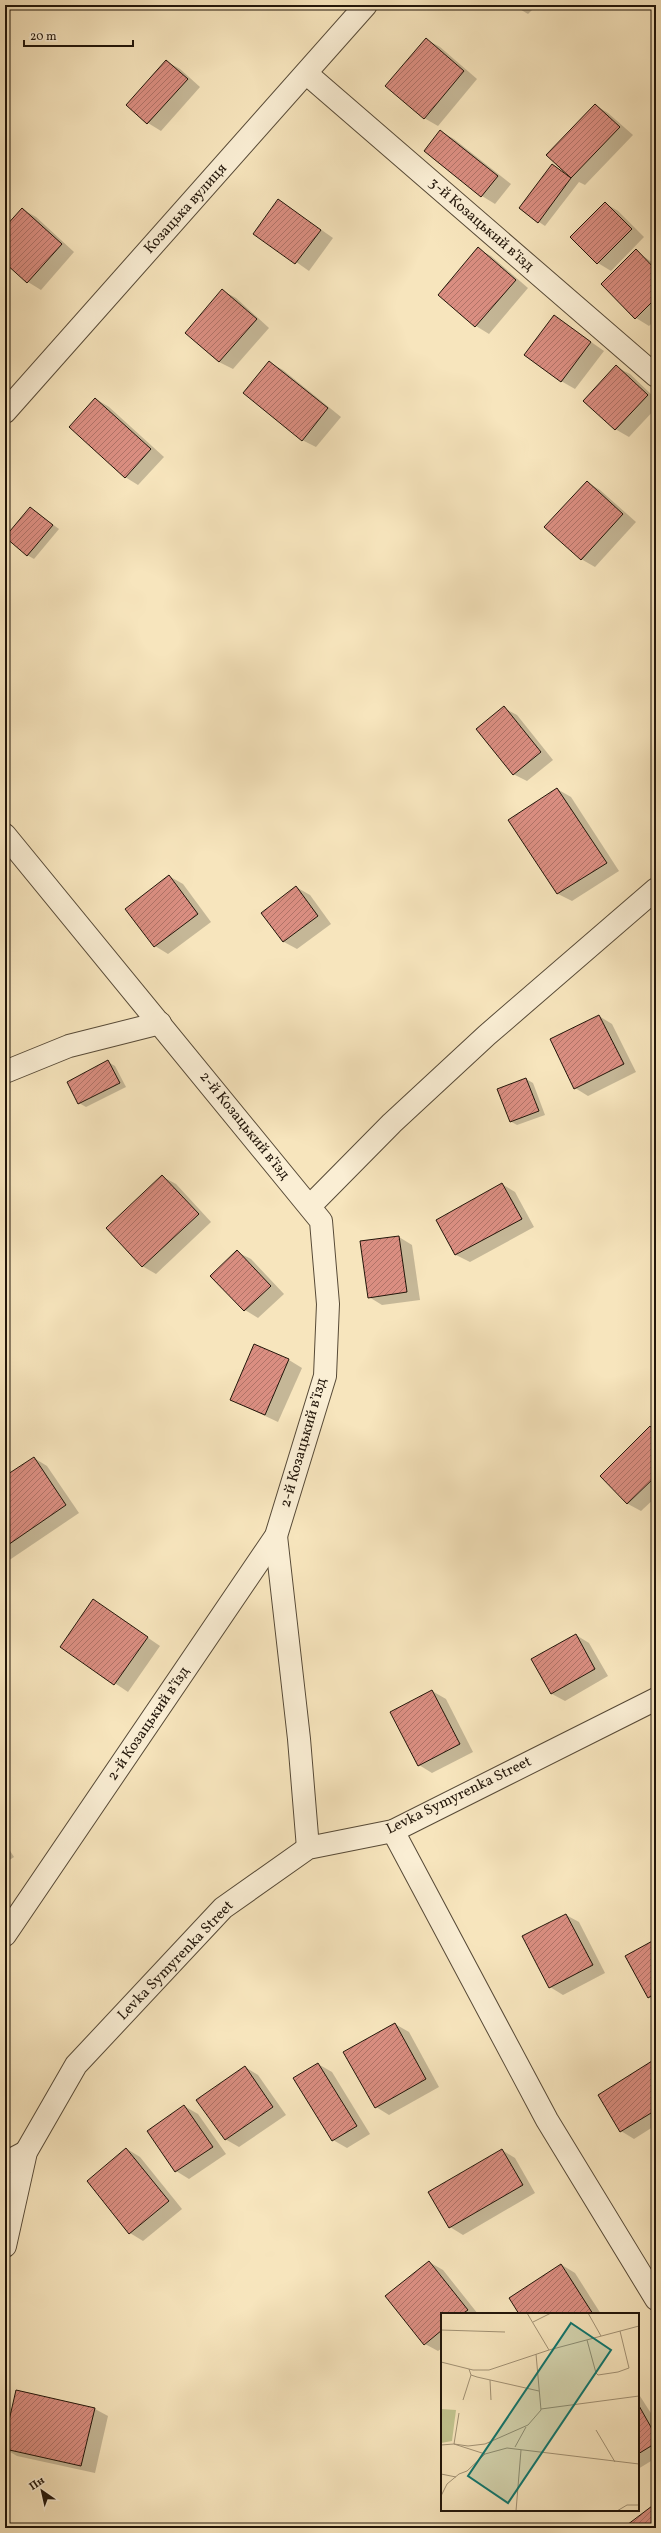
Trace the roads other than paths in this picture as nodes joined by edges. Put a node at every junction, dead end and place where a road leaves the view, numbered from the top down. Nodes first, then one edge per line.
1 (366, 5) edge
2 (307, 74) junction
3 (656, 376) edge
4 (5, 412) edge
5 (5, 835) edge
6 (656, 889) edge
7 (160, 1023) junction
8 (5, 1072) edge
9 (310, 1206) junction
10 (276, 1536) junction
11 (656, 1698) edge
12 (393, 1831) junction
13 (308, 1848) junction
14 (5, 1936) edge
15 (26, 2152) junction
16 (5, 2163) edge
17 (5, 2246) edge
18 (656, 2299) edge

1 - 2 street, Козацька вулиця
2 - 3 street, 3-й Козацький в’їзд
2 - 4 street, Козацька вулиця
5 - 7 street, 2-й Козацький в’їзд
6 - 9 street
7 - 8 street
7 - 9 street, 2-й Козацький в’їзд
9 - 10 street, 2-й Козацький в’їзд
10 - 13 street
10 - 14 street, 2-й Козацький в’їзд
11 - 12 street, Levka Symyrenka Street
12 - 13 street, Levka Symyrenka Street
12 - 18 street
13 - 15 street, Levka Symyrenka Street
15 - 16 street
15 - 17 street, Levka Symyrenka Street

